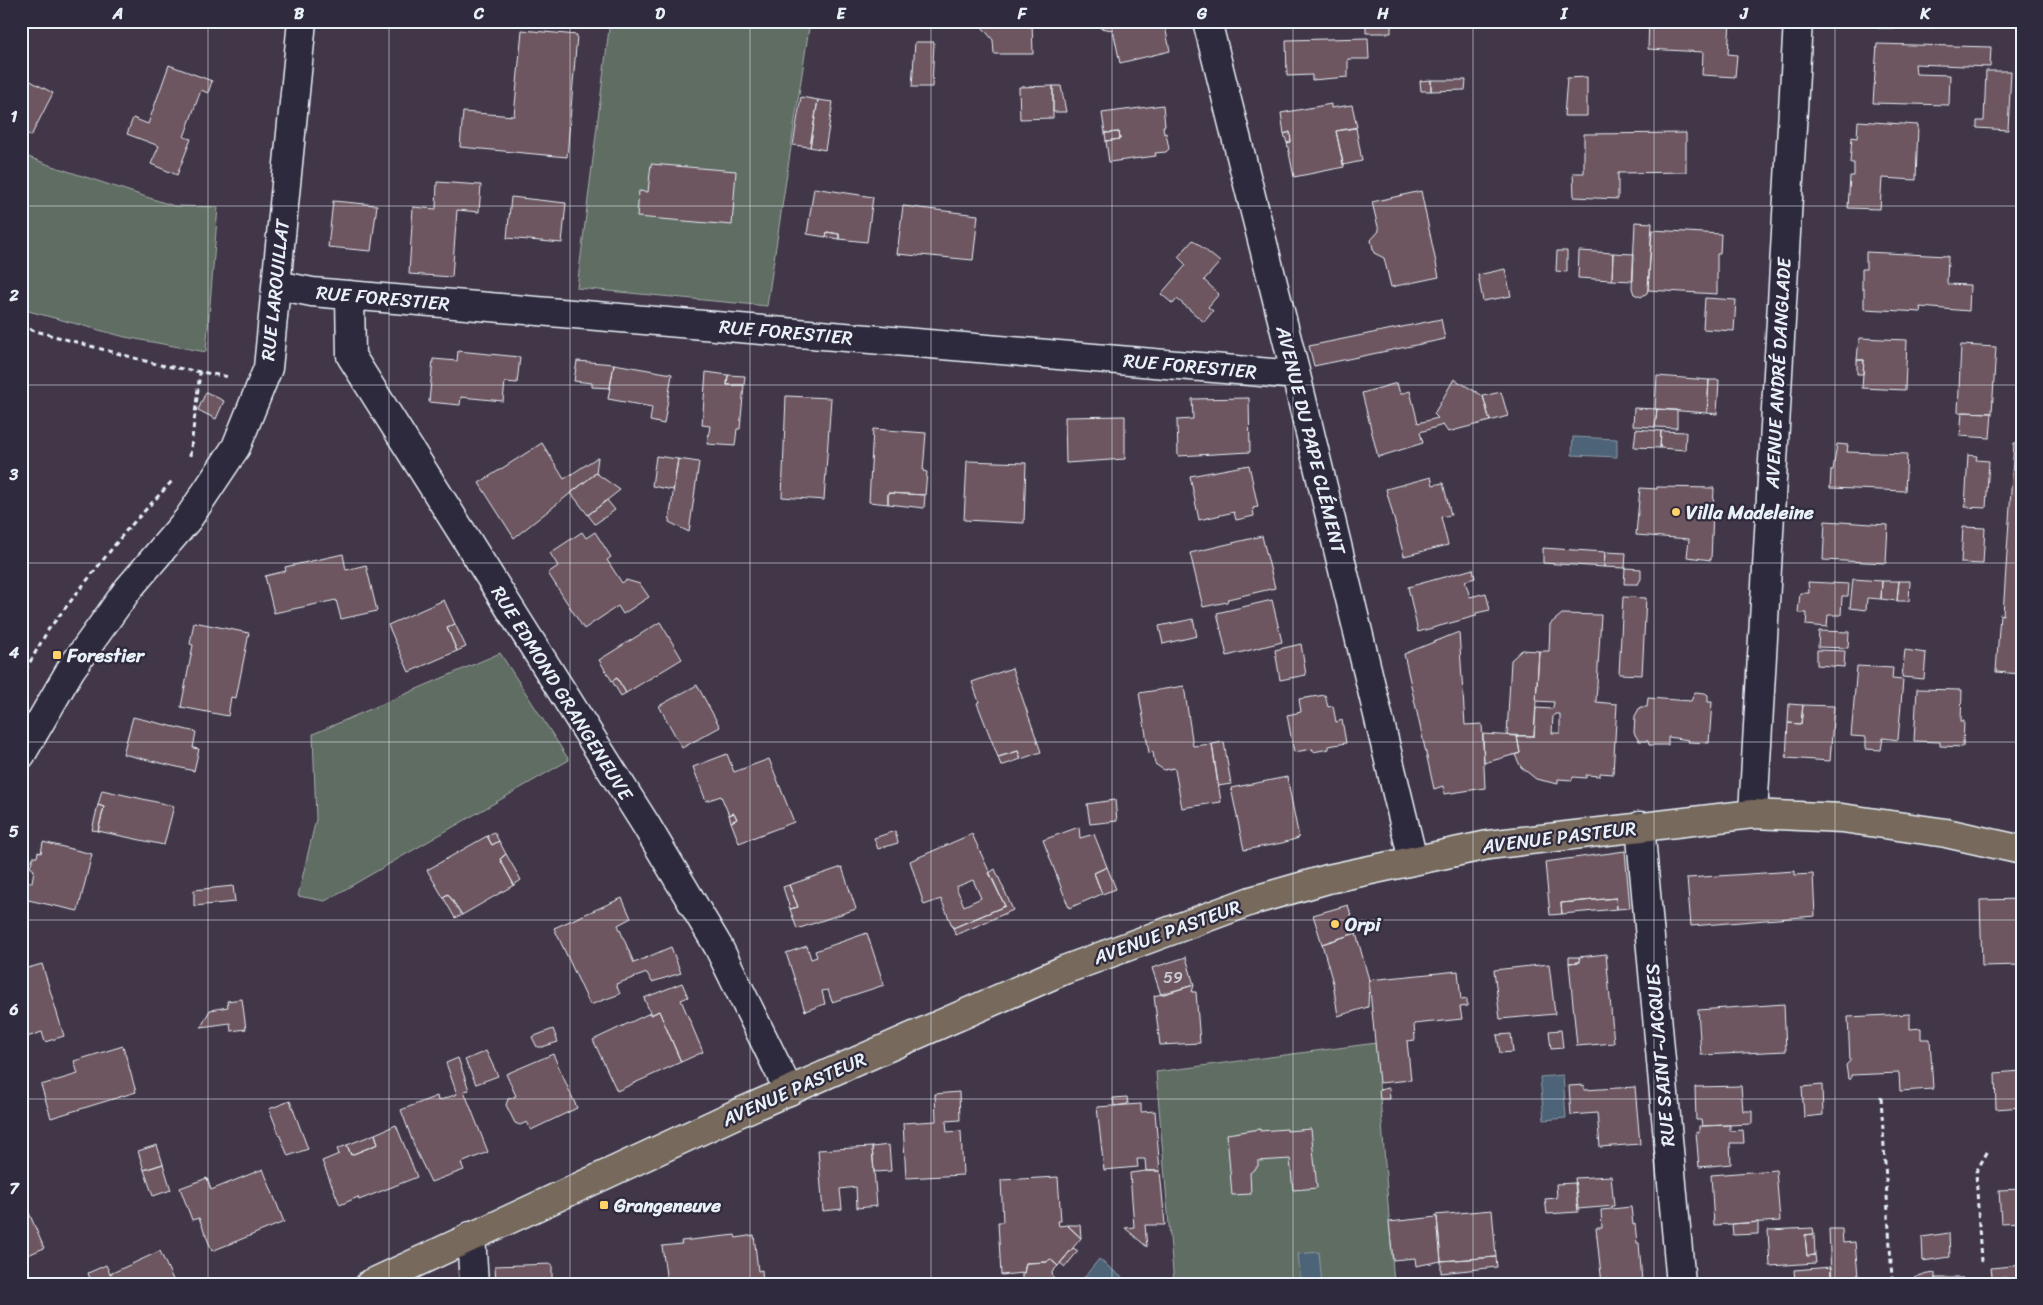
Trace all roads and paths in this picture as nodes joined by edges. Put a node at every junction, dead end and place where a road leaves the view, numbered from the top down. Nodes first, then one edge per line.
1 (302, 21) edge
2 (1207, 21) edge
3 (1798, 21) edge
4 (277, 285) junction
5 (350, 295) junction
6 (21, 327) edge
7 (200, 372) junction
8 (1296, 375) junction
9 (262, 383) junction
10 (190, 462) dead end
11 (177, 476) dead end
12 (21, 678) edge
13 (21, 755) edge
14 (1753, 814) junction
15 (1640, 826) junction
16 (2022, 850) edge
17 (1413, 860) junction
18 (789, 1091) junction
19 (1881, 1097) dead end
20 (1989, 1149) dead end
21 (471, 1236) junction
22 (1981, 1262) dead end
23 (1892, 1279) dead end
24 (370, 1284) edge
25 (474, 1284) edge
26 (1681, 1284) edge

1 - 4 street, RUE LAROUILLAT
2 - 8 street, AVENUE DU PAPE CLÉMENT
3 - 14 street, AVENUE ANDRÉ DANGLADE
4 - 5 street, RUE FORESTIER
4 - 9 street, RUE LAROUILLAT
5 - 8 street, RUE FORESTIER
5 - 18 street, RUE EDMOND GRANGENEUVE
6 - 7 path
7 - 9 path
7 - 10 path
8 - 17 street, AVENUE DU PAPE CLÉMENT
9 - 13 street, RUE LAROUILLAT
11 - 12 path
14 - 15 main road, AVENUE PASTEUR
14 - 16 main road, AVENUE PASTEUR
15 - 17 main road, AVENUE PASTEUR
15 - 26 street, RUE SAINT-JACQUES
17 - 18 main road, AVENUE PASTEUR
18 - 21 main road, AVENUE PASTEUR
19 - 23 path
20 - 22 path
21 - 24 main road, AVENUE PASTEUR
21 - 25 street

